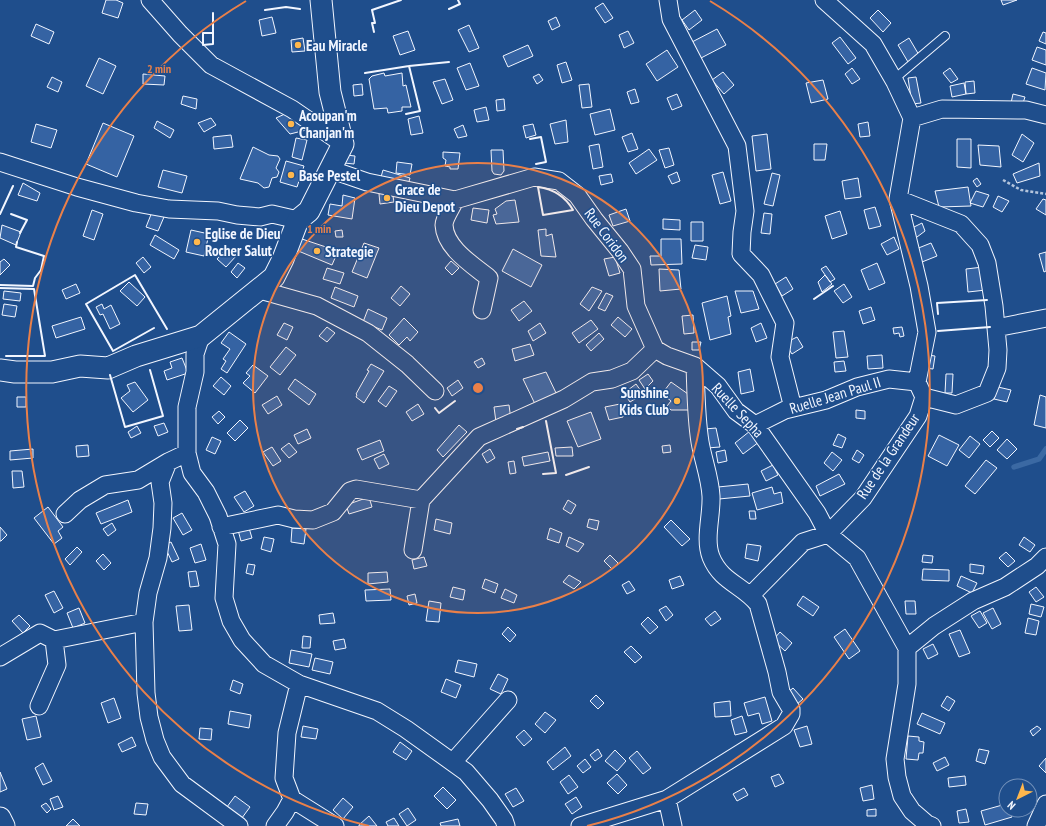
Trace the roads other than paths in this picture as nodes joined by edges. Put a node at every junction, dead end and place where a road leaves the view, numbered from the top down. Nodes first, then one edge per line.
1 (150, 0) edge
2 (321, 0) edge
3 (668, 0) edge
4 (824, 0) edge
5 (945, 36) dead end
6 (895, 82) junction
7 (1046, 114) edge
8 (912, 118) junction
9 (343, 144) junction
10 (0, 162) edge
11 (324, 178) junction
12 (898, 199) junction
13 (455, 200) junction
14 (298, 220) junction
15 (260, 290) junction
16 (482, 310) dead end
17 (1046, 318) edge
18 (996, 328) junction
19 (201, 336) junction
20 (655, 349) junction
21 (695, 366) junction
22 (0, 370) edge
23 (917, 382) junction
24 (435, 391) dead end
25 (924, 397) junction
26 (793, 408) junction
27 (756, 425) junction
28 (187, 453) junction
29 (168, 462) junction
30 (421, 500) junction
31 (65, 514) dead end
32 (221, 527) junction
33 (828, 534) junction
34 (413, 550) dead end
35 (1046, 557) edge
36 (751, 595) junction
37 (144, 622) junction
38 (54, 640) junction
39 (907, 648) junction
40 (0, 657) edge
41 (299, 684) junction
42 (508, 700) dead end
43 (39, 706) dead end
44 (453, 762) junction
45 (292, 799) junction
46 (667, 799) junction
47 (1046, 804) edge
48 (0, 818) edge
49 (4, 826) edge
50 (239, 826) edge
51 (275, 826) edge
52 (335, 826) edge
53 (506, 826) edge
54 (580, 826) edge
55 (673, 826) edge
56 (932, 826) edge
57 (1036, 826) edge

1 - 9 street
2 - 9 street
3 - 26 street
4 - 6 street
5 - 6 lane
6 - 8 street
7 - 8 street
8 - 12 street
9 - 11 street
10 - 14 street
11 - 13 street, Rue Coridon
11 - 14 street
12 - 18 street
12 - 23 street
13 - 16 street
13 - 20 street, Rue Coridon
14 - 15 street
15 - 19 street
15 - 24 street
17 - 18 street
18 - 25 street
19 - 22 street
19 - 28 street
20 - 21 street, Ruelle Sepha
20 - 30 street
21 - 27 street, Ruelle Sepha
21 - 36 street
23 - 25 street, Rue de la Grandeur
23 - 26 street, Ruelle Jean Paul II
25 - 33 street, Rue de la Grandeur
26 - 27 street, Ruelle Jean Paul II
27 - 33 street, Ruelle Sepha
28 - 29 street
28 - 32 street
29 - 31 street
29 - 37 street
30 - 32 street
30 - 34 street
32 - 41 street
33 - 36 street
33 - 39 street
35 - 39 street
36 - 46 street
37 - 38 street
37 - 50 street
38 - 40 street
38 - 43 street
39 - 56 street
41 - 44 street
41 - 45 street
42 - 44 street
44 - 53 street
45 - 51 street
45 - 52 street
46 - 54 street
46 - 55 street
47 - 57 street
48 - 49 street

